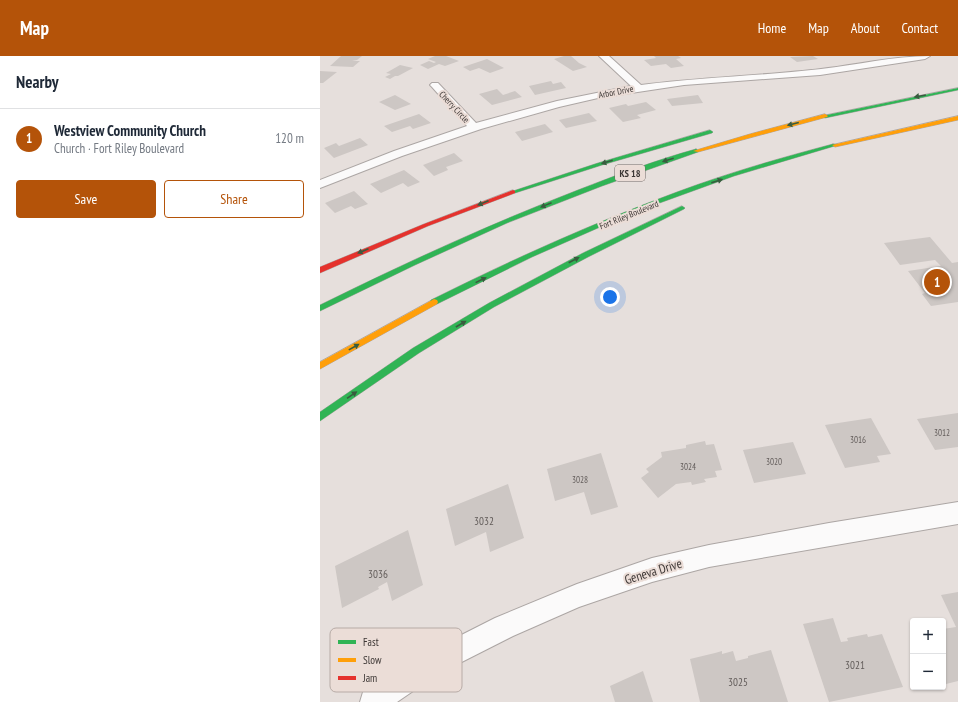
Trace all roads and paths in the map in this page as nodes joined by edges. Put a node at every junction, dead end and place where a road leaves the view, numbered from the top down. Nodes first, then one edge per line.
1 (604, 56) edge
2 (925, 56) edge
3 (958, 82) edge
4 (435, 86) dead end
5 (927, 86) dead end
6 (639, 88) junction
7 (958, 89) edge
8 (958, 118) edge
9 (474, 128) junction
10 (716, 130) dead end
11 (887, 132) junction
12 (774, 172) dead end
13 (320, 184) edge
14 (688, 206) dead end
15 (320, 270) edge
16 (320, 308) edge
17 (320, 366) edge
18 (320, 417) edge
19 (958, 513) edge
20 (462, 648) edge
21 (387, 692) edge
22 (372, 702) edge

1 - 6 street
2 - 6 street, Arbor Drive
3 - 5 highway
4 - 9 street, Cherry Circle
6 - 9 street, Arbor Drive
7 -> 16 highway, KS 18
8 - 11 highway, Fort Riley Boulevard
9 - 13 street, Arbor Drive
10 -> 15 highway
11 - 12 highway
17 -> 11 highway, Fort Riley Boulevard
18 -> 14 highway
19 - 20 street, Geneva Drive
21 - 22 street, Geneva Drive

